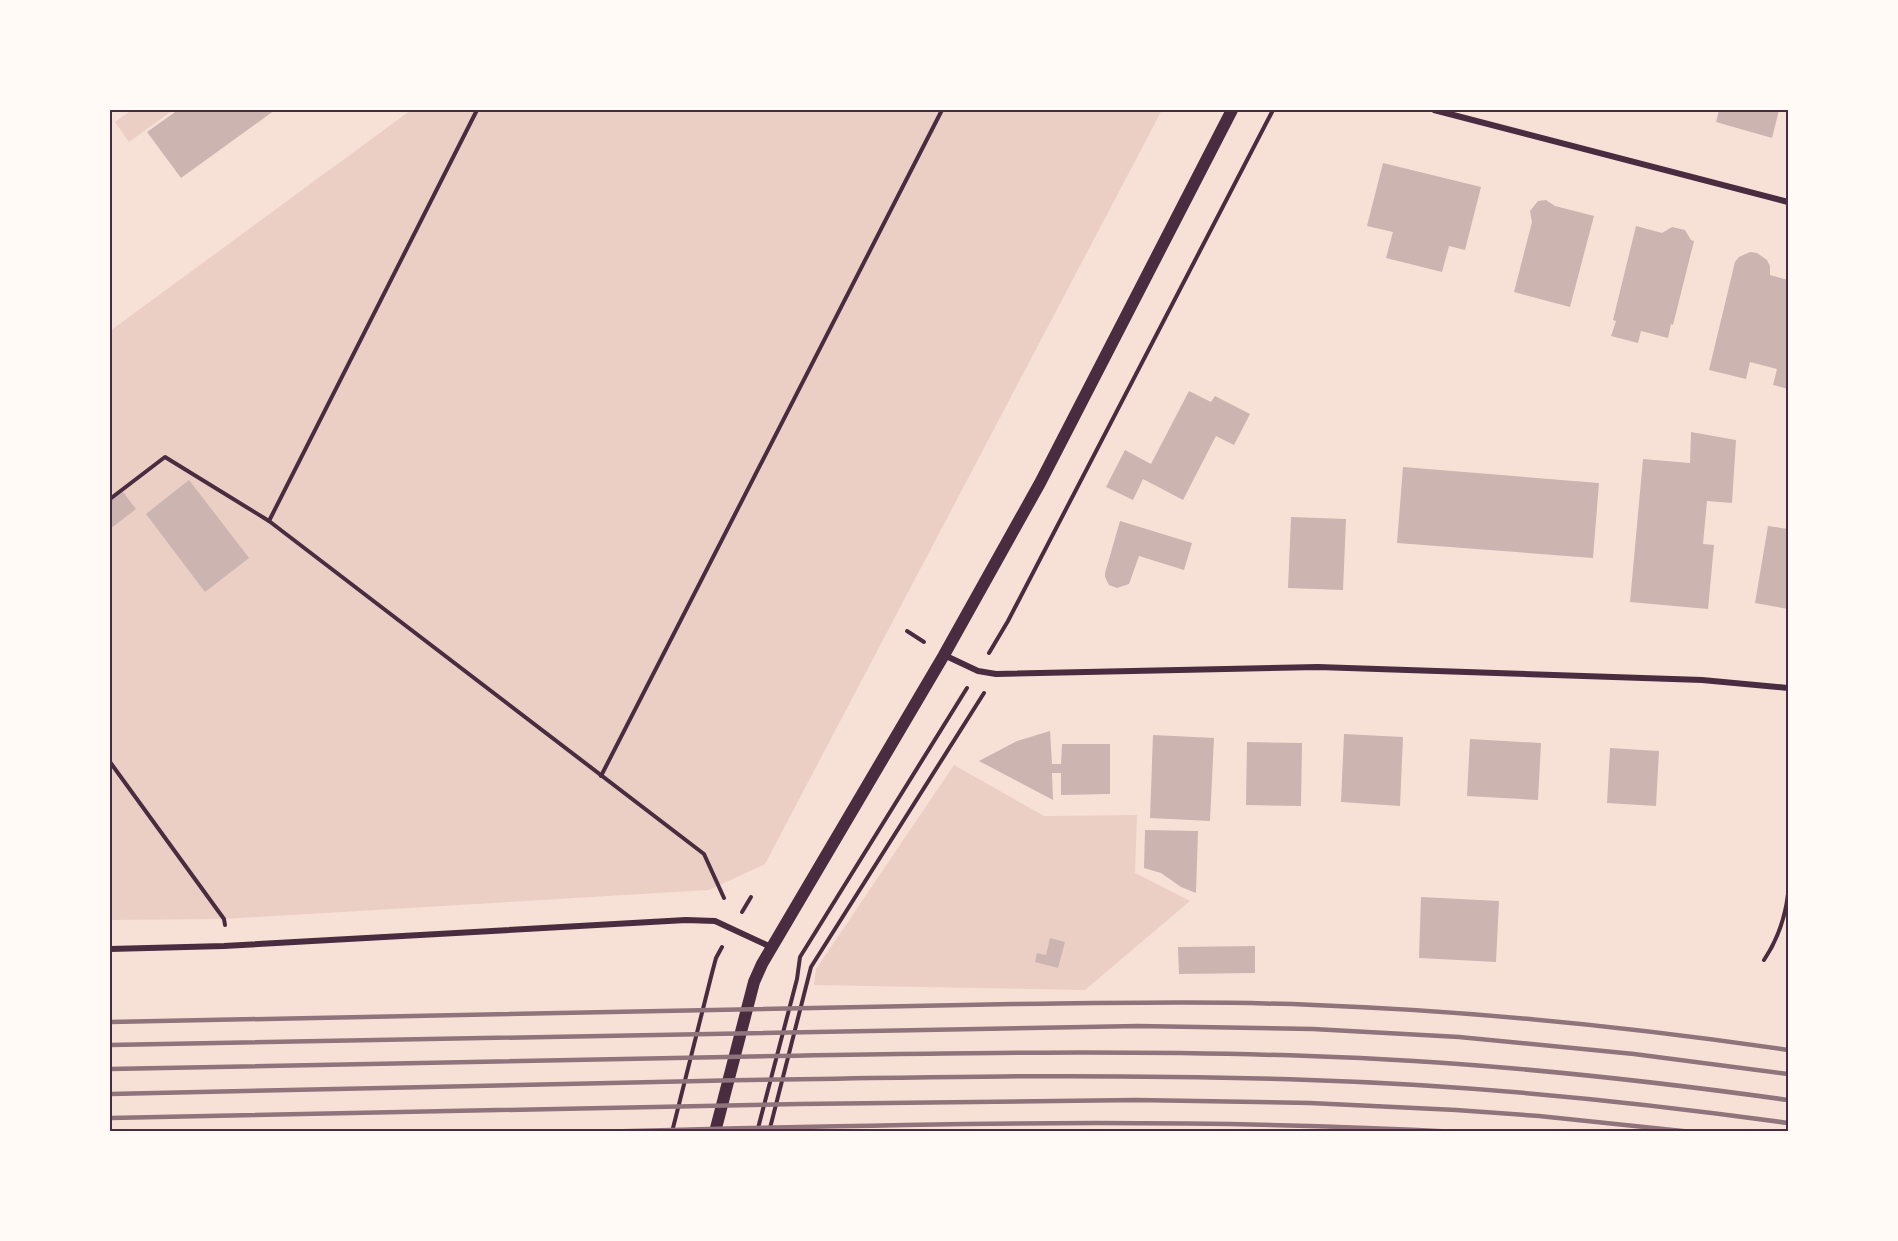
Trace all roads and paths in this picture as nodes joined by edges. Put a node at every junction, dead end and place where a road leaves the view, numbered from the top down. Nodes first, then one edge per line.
1 (477, 110) edge
2 (942, 110) edge
3 (1232, 110) edge
4 (1273, 110) edge
5 (1434, 110) edge
6 (1788, 202) edge
7 (110, 499) edge
8 (269, 521) junction
9 (1008, 621) dead end
10 (944, 655) junction
11 (996, 674) junction
12 (1788, 688) edge
13 (959, 701) dead end
14 (110, 762) edge
15 (601, 776) junction
16 (1788, 894) edge
17 (724, 898) dead end
18 (1787, 913) edge
19 (224, 919) dead end
20 (771, 947) junction
21 (110, 949) edge
22 (716, 958) dead end
23 (1764, 960) dead end
24 (672, 1131) edge
25 (715, 1131) edge
26 (757, 1131) edge
27 (769, 1131) edge

1 - 8 path
2 - 15 path
3 - 10 main road
4 - 9 path
5 - 6 street
7 - 8 path
8 - 15 path
10 - 11 street
10 - 20 main road
11 - 12 street
11 - 27 path
13 - 26 path
14 - 19 path
15 - 17 path
16 - 18 path
18 - 23 path
20 - 21 street
20 - 25 main road
22 - 24 path

